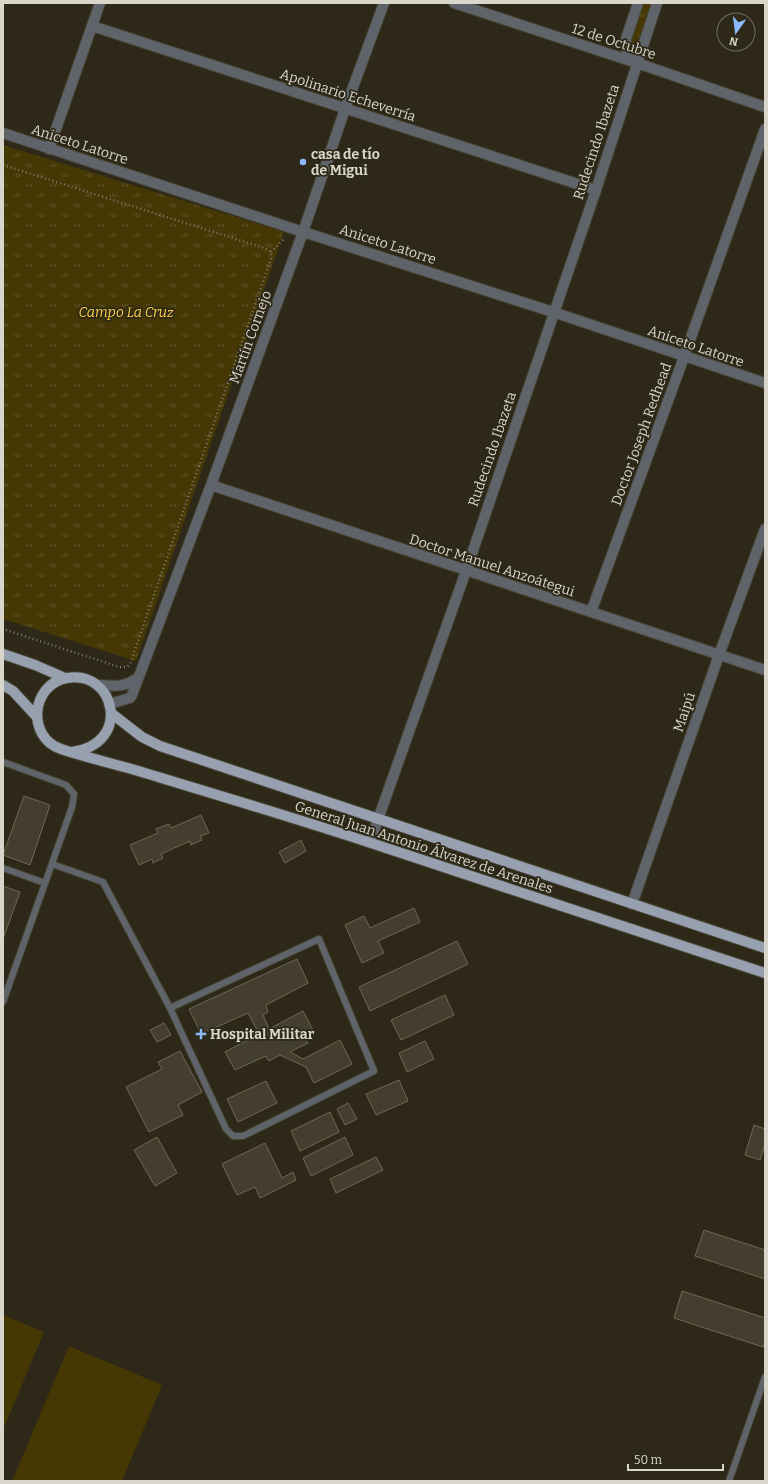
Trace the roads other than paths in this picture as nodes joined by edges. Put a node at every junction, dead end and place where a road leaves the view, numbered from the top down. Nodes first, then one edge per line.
1 (100, 3) edge
2 (384, 3) edge
3 (454, 3) edge
4 (638, 3) edge
5 (657, 3) edge
6 (92, 26) junction
7 (637, 63) junction
8 (765, 107) edge
9 (345, 109) junction
10 (765, 129) edge
11 (3, 133) edge
12 (49, 149) junction
13 (596, 190) junction
14 (299, 230) junction
15 (553, 312) junction
16 (684, 356) junction
17 (765, 383) edge
18 (211, 485) junction
19 (765, 529) edge
20 (466, 571) junction
21 (590, 612) junction
22 (3, 654) edge
23 (719, 655) junction
24 (765, 670) edge
25 (65, 678) junction
26 (138, 678) junction
27 (3, 685) edge
28 (96, 685) junction
29 (110, 709) junction
30 (36, 716) junction
31 (72, 752) junction
32 (3, 762) edge
33 (378, 818) junction
34 (370, 842) junction
35 (52, 864) junction
36 (3, 868) edge
37 (45, 883) junction
38 (632, 904) junction
39 (765, 948) edge
40 (765, 973) edge
41 (3, 1002) edge
42 (170, 1008) junction
43 (765, 1377) edge
44 (729, 1481) edge

1 - 6 street
2 - 9 street, Martín Cornejo
3 - 7 street, 12 de Octubre
4 - 7 street
5 - 7 street, Rudecindo Ibazeta
6 - 9 street, Apolinario Echeverría
6 - 12 street
7 - 8 street, 12 de Octubre
7 - 13 street, Rudecindo Ibazeta
9 - 13 street, Apolinario Echeverría
9 - 14 street, Martín Cornejo
10 - 16 street, Doctor Joseph Redhead
11 - 12 street, Aniceto Latorre
12 - 14 street, Aniceto Latorre
13 - 15 street, Rudecindo Ibazeta
14 - 15 street, Aniceto Latorre
14 - 18 street, Martín Cornejo
15 - 16 street, Aniceto Latorre
15 - 20 street, Rudecindo Ibazeta
16 - 17 street, Aniceto Latorre
16 - 21 street, Doctor Joseph Redhead
18 - 20 street, Doctor Manuel Anzoátegui
18 - 26 street, Martín Cornejo
19 - 23 street, Maipú
20 - 21 street, Doctor Manuel Anzoátegui
20 - 33 street, Rudecindo Ibazeta
21 - 23 street, Doctor Manuel Anzoátegui
22 - 25 main road
23 - 24 street, Doctor Manuel Anzoátegui
23 - 38 street, Maipú
25 - 28 main road
25 - 30 main road
26 - 28 street
26 - 29 street, Martín Cornejo
27 - 30 main road, General Juan Antonio Álvarez de Arenales
28 - 29 main road, General Juan Antonio Álvarez de Arenales
29 - 31 main road
29 - 33 main road, General Juan Antonio Álvarez de Arenales
30 - 31 main road, General Juan Antonio Álvarez de Arenales
31 - 34 main road, General Juan Antonio Álvarez de Arenales
32 - 35 lane
33 - 34 street, Rudecindo Ibazeta
33 - 38 main road, General Juan Antonio Álvarez de Arenales
34 - 40 main road, General Juan Antonio Álvarez de Arenales
35 - 37 lane
35 - 42 lane
36 - 37 lane
37 - 41 lane
38 - 39 main road, General Juan Antonio Álvarez de Arenales
42 - 42 lane
43 - 44 lane

